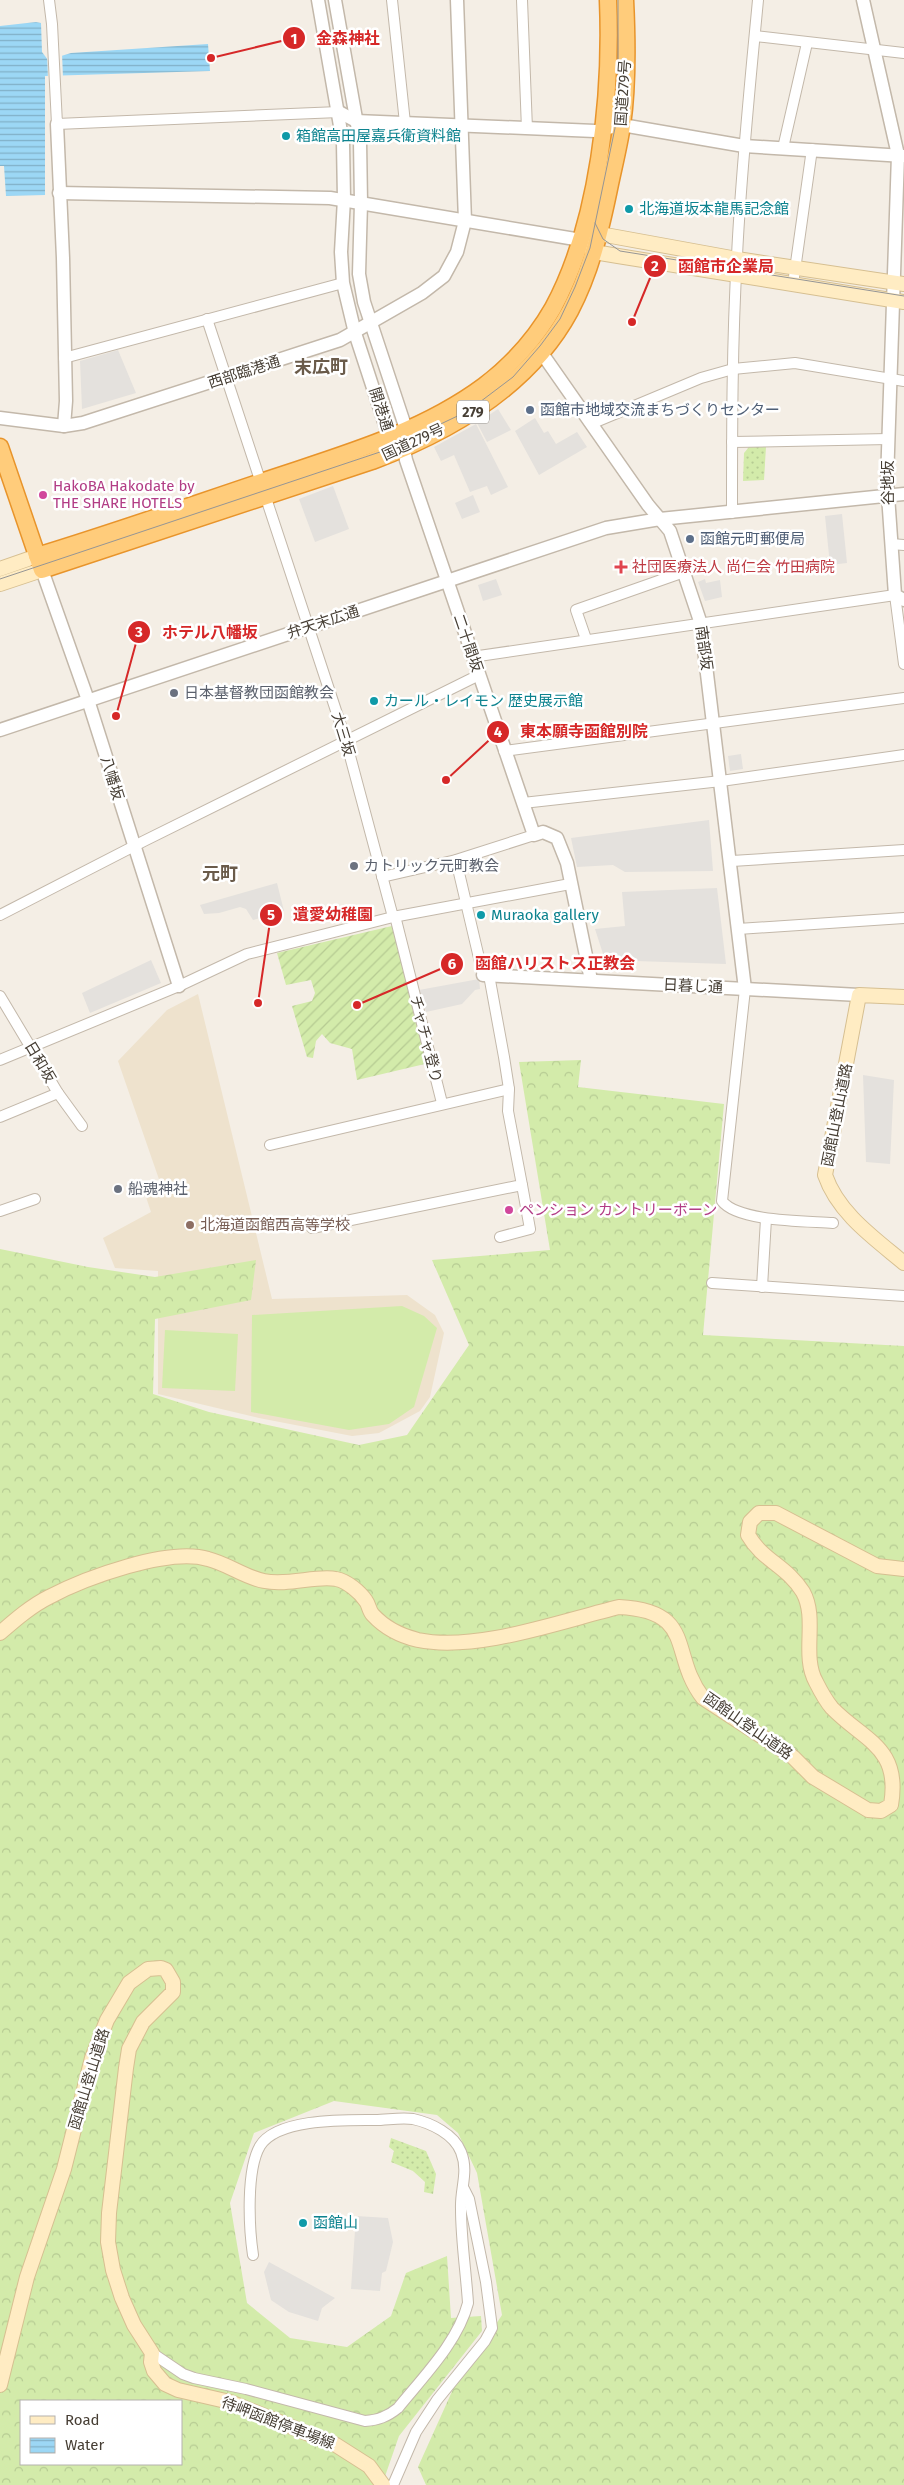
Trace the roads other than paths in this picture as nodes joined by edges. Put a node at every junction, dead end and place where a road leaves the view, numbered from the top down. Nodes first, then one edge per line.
1 (49, 0) edge
2 (318, 0) edge
3 (335, 0) edge
4 (392, 0) edge
5 (457, 0) edge
6 (522, 0) edge
7 (608, 0) edge
8 (625, 0) edge
9 (758, 0) edge
10 (863, 0) edge
11 (755, 36) junction
12 (807, 43) junction
13 (874, 50) junction
14 (904, 53) edge
15 (339, 112) junction
16 (356, 121) junction
17 (406, 123) junction
18 (57, 124) junction
19 (622, 125) junction
20 (461, 126) junction
21 (527, 129) junction
22 (604, 130) junction
23 (744, 146) junction
24 (783, 148) junction
25 (812, 149) junction
26 (901, 155) edge
27 (59, 193) junction
28 (344, 199) junction
29 (361, 202) junction
30 (465, 221) junction
31 (600, 234) junction
32 (581, 240) junction
33 (594, 252) junction
34 (737, 259) junction
35 (795, 267) junction
36 (737, 275) junction
37 (343, 283) junction
38 (899, 283) edge
39 (793, 284) junction
40 (898, 301) edge
41 (207, 319) junction
42 (370, 323) junction
43 (355, 333) junction
44 (541, 352) junction
45 (64, 358) junction
46 (733, 369) junction
47 (225, 378) junction
48 (890, 379) junction
49 (904, 381) edge
50 (0, 418) edge
51 (591, 424) junction
52 (64, 426) junction
53 (406, 429) junction
54 (390, 437) junction
55 (888, 439) junction
56 (732, 442) junction
57 (0, 448) edge
58 (404, 449) junction
59 (262, 489) junction
60 (904, 494) edge
61 (887, 496) junction
62 (732, 513) junction
63 (660, 519) junction
64 (890, 544) junction
65 (904, 545) edge
66 (40, 563) junction
67 (0, 569) edge
68 (684, 572) junction
69 (447, 581) junction
70 (0, 584) edge
71 (900, 598) edge
72 (701, 624) junction
73 (309, 627) junction
74 (586, 639) junction
75 (472, 656) junction
76 (904, 664) edge
77 (479, 676) junction
78 (904, 698) edge
79 (88, 700) junction
80 (714, 724) junction
81 (0, 730) edge
82 (346, 741) junction
83 (504, 751) junction
84 (904, 755) edge
85 (721, 781) junction
86 (523, 803) junction
87 (534, 835) junction
88 (134, 847) junction
89 (904, 850) edge
90 (456, 860) junction
91 (732, 861) junction
92 (382, 877) junction
93 (570, 884) junction
94 (465, 903) junction
95 (0, 915) edge
96 (394, 916) junction
97 (904, 918) edge
98 (738, 929) junction
99 (486, 975) junction
100 (591, 980) junction
101 (180, 986) junction
102 (746, 989) junction
103 (859, 995) junction
104 (0, 996) edge
105 (904, 997) edge
106 (31, 1048) junction
107 (0, 1060) edge
108 (509, 1089) junction
109 (58, 1093) junction
110 (442, 1103) junction
111 (0, 1117) edge
112 (82, 1126) dead end
113 (270, 1145) dead end
114 (522, 1184) junction
115 (35, 1199) dead end
116 (0, 1211) edge
117 (766, 1219) junction
118 (833, 1222) dead end
119 (312, 1228) dead end
120 (500, 1237) dead end
121 (904, 1263) edge
122 (712, 1283) dead end
123 (762, 1287) junction
124 (904, 1296) edge
125 (904, 1569) edge
126 (0, 1633) edge
127 (464, 2189) junction
128 (253, 2255) dead end
129 (152, 2353) junction
130 (0, 2385) edge
131 (383, 2485) edge
132 (393, 2485) edge

1 - 18 street
2 - 15 street, 開港通
3 - 16 street, 開港通
4 - 17 street
5 - 20 street, 西部臨港通
6 - 21 street
7 - 22 highway, 国道279号 / 279
8 - 19 highway, 国道279号 / 279
9 - 11 street
10 - 13 street, 谷地坂
11 - 12 street
11 - 23 street
12 - 13 street
12 - 24 street
13 - 14 street
13 - 26 street, 谷地坂
15 - 16 street
15 - 18 street
15 - 28 street, 開港通
16 - 17 street
16 - 29 street, 開港通
17 - 20 street
18 - 27 street
19 - 22 street
19 - 23 street
19 - 31 highway, 国道279号 / 279
20 - 21 street
20 - 30 street, 西部臨港通
21 - 22 street
22 - 32 highway, 国道279号 / 279
23 - 24 street
23 - 34 street
24 - 25 street
25 - 26 street
25 - 35 street
26 - 38 street, 谷地坂
27 - 28 street
27 - 45 street
28 - 29 street
28 - 37 street, 開港通
29 - 30 street
29 - 42 street, 開港通
30 - 32 street
30 - 42 street, 西部臨港通
31 - 32 main road
31 - 33 highway, 国道279号 / 279
31 - 34 main road
32 - 33 main road
32 - 53 highway, 国道279号 / 279
33 - 36 main road
33 - 44 highway, 国道279号 / 279
34 - 35 main road
34 - 36 street
35 - 38 main road
35 - 39 street
36 - 39 main road
36 - 46 street
37 - 41 street
37 - 43 street, 開港通
38 - 40 street, 谷地坂
39 - 40 main road
40 - 48 street, 谷地坂
41 - 45 street
41 - 47 street, 大三坂
42 - 43 street, 西部臨港通
42 - 53 street, 開港通
43 - 47 street, 西部臨港通
43 - 54 street, 開港通
44 - 51 street, 南部坂
44 - 58 highway, 国道279号 / 279
45 - 52 street
46 - 48 street
46 - 51 street
46 - 56 street
47 - 52 street, 西部臨港通
47 - 59 street, 大三坂
48 - 49 street
48 - 55 street, 谷地坂
50 - 52 street, 西部臨港通
51 - 63 street, 南部坂
53 - 54 highway, 国道279号 / 279
53 - 58 street, 開港通
54 - 58 street, 開港通
54 - 59 highway, 国道279号 / 279
55 - 56 street
55 - 61 street, 谷地坂
56 - 62 street
57 - 66 highway
58 - 59 highway, 国道279号 / 279
58 - 69 street, 二十間坂
59 - 66 highway, 国道279号 / 279
59 - 73 street, 大三坂
60 - 61 street, 弁天末広通
61 - 62 street, 弁天末広通
61 - 64 street, 谷地坂
62 - 63 street, 弁天末広通
63 - 68 street, 南部坂
63 - 69 street, 弁天末広通
64 - 65 street
64 - 71 street, 谷地坂
66 - 67 main road
66 - 70 main road
66 - 79 street, 八幡坂
68 - 72 street, 南部坂
68 - 74 street
69 - 73 street, 弁天末広通
69 - 75 street, 二十間坂
71 - 72 street
71 - 76 street, 谷地坂
72 - 74 street
72 - 80 street, 南部坂
73 - 79 street, 弁天末広通
73 - 82 street, 大三坂
74 - 75 street
75 - 77 street, 二十間坂
77 - 82 street
77 - 83 street, 二十間坂
78 - 80 street
79 - 81 street, 弁天末広通
79 - 88 street, 八幡坂
80 - 83 street
80 - 85 street, 南部坂
82 - 88 street
82 - 92 street, 大三坂
83 - 86 street, 二十間坂
84 - 85 street
85 - 86 street
85 - 91 street, 南部坂
86 - 87 street, 二十間坂
87 - 90 street
87 - 93 street
88 - 95 street
88 - 101 street, 八幡坂
89 - 91 street
90 - 92 street
90 - 94 street
91 - 98 street, 南部坂
92 - 96 street, 大三坂
93 - 94 street
93 - 100 street
94 - 96 street
94 - 99 street
96 - 101 street
96 - 110 street, チャチャ登り
97 - 98 street
98 - 102 street, 南部坂
99 - 100 street, 日暮し通
99 - 108 street
100 - 102 street, 日暮し通
101 - 106 street
102 - 103 street, 日暮し通
102 - 117 street
103 - 105 main road, 日暮し通
103 - 121 main road, 函館山登山道路
104 - 106 street, 日和坂
106 - 107 street
106 - 109 street, 日和坂
108 - 110 street
108 - 114 street
109 - 111 street
109 - 112 street, 日和坂
110 - 113 street
114 - 119 street
114 - 120 street
115 - 116 street
117 - 118 street
117 - 123 street
122 - 123 street
123 - 124 street
125 - 126 main road, 函館山登山道路
127 - 128 street
127 - 129 street
127 - 132 street
129 - 130 main road, 函館山登山道路
129 - 131 main road, 待岬函館停車場線

